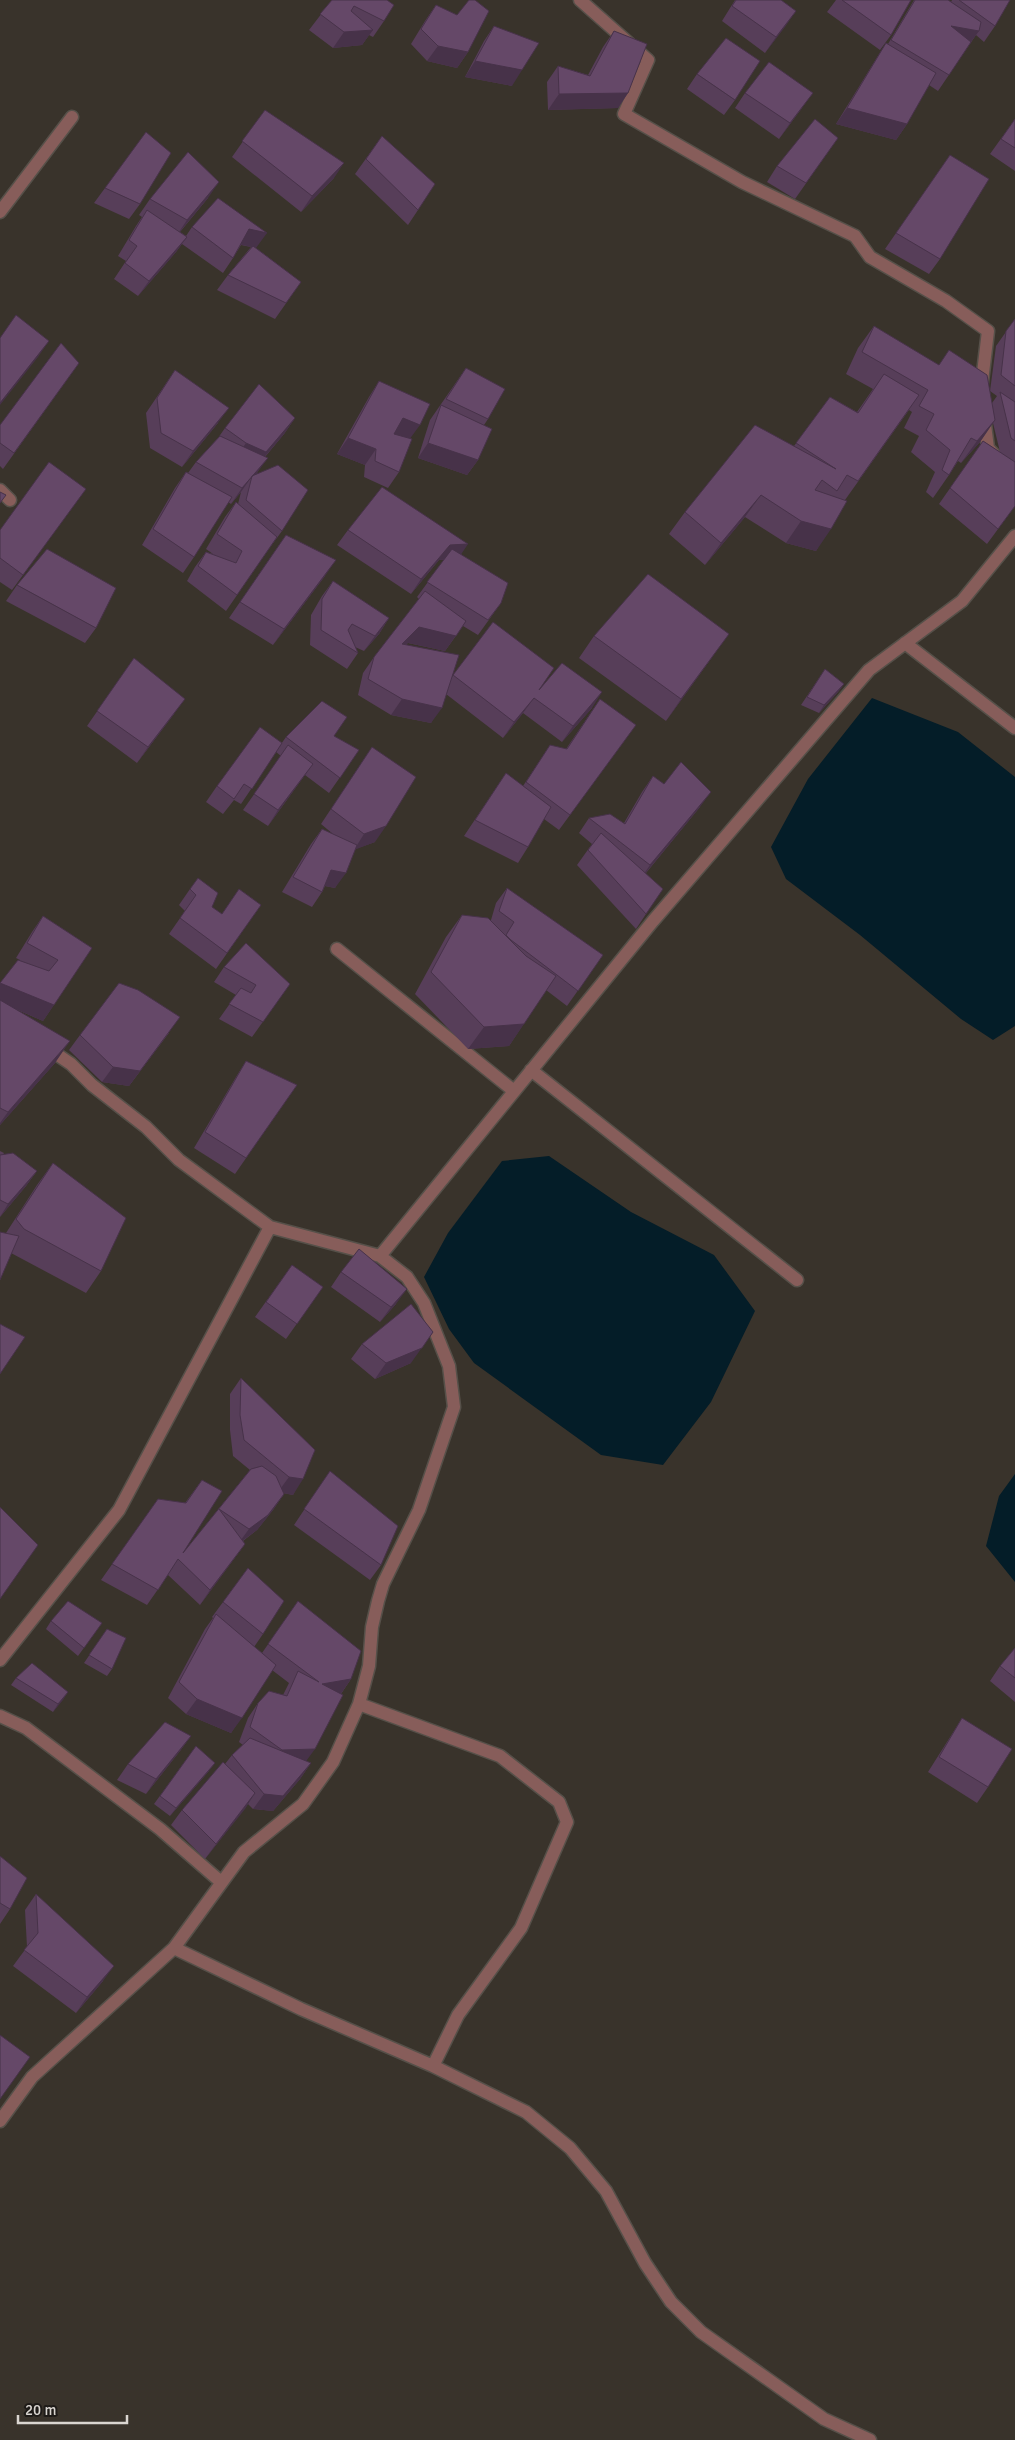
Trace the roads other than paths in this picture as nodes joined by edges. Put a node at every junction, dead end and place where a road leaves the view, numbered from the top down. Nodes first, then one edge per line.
1 (580, 0) edge
2 (72, 117) dead end
3 (0, 212) edge
4 (1015, 477) edge
5 (0, 490) edge
6 (10, 500) dead end
7 (1015, 536) edge
8 (905, 643) junction
9 (1015, 728) edge
10 (338, 949) dead end
11 (39, 1042) edge
12 (531, 1070) junction
13 (514, 1091) junction
14 (270, 1227) junction
15 (380, 1256) junction
16 (797, 1280) dead end
17 (0, 1660) edge
18 (359, 1704) junction
19 (0, 1716) edge
20 (221, 1882) junction
21 (174, 1948) junction
22 (434, 2066) junction
23 (0, 2121) edge
24 (870, 2440) edge

1 - 4 street
2 - 3 street
5 - 6 street
7 - 8 street
8 - 9 street
8 - 12 street
10 - 13 street
11 - 14 street
12 - 13 street
12 - 16 street
13 - 15 street
14 - 15 street
14 - 17 street
15 - 18 street
18 - 20 street
18 - 22 street
19 - 20 street
20 - 21 street
21 - 22 street
21 - 23 street
22 - 24 street

